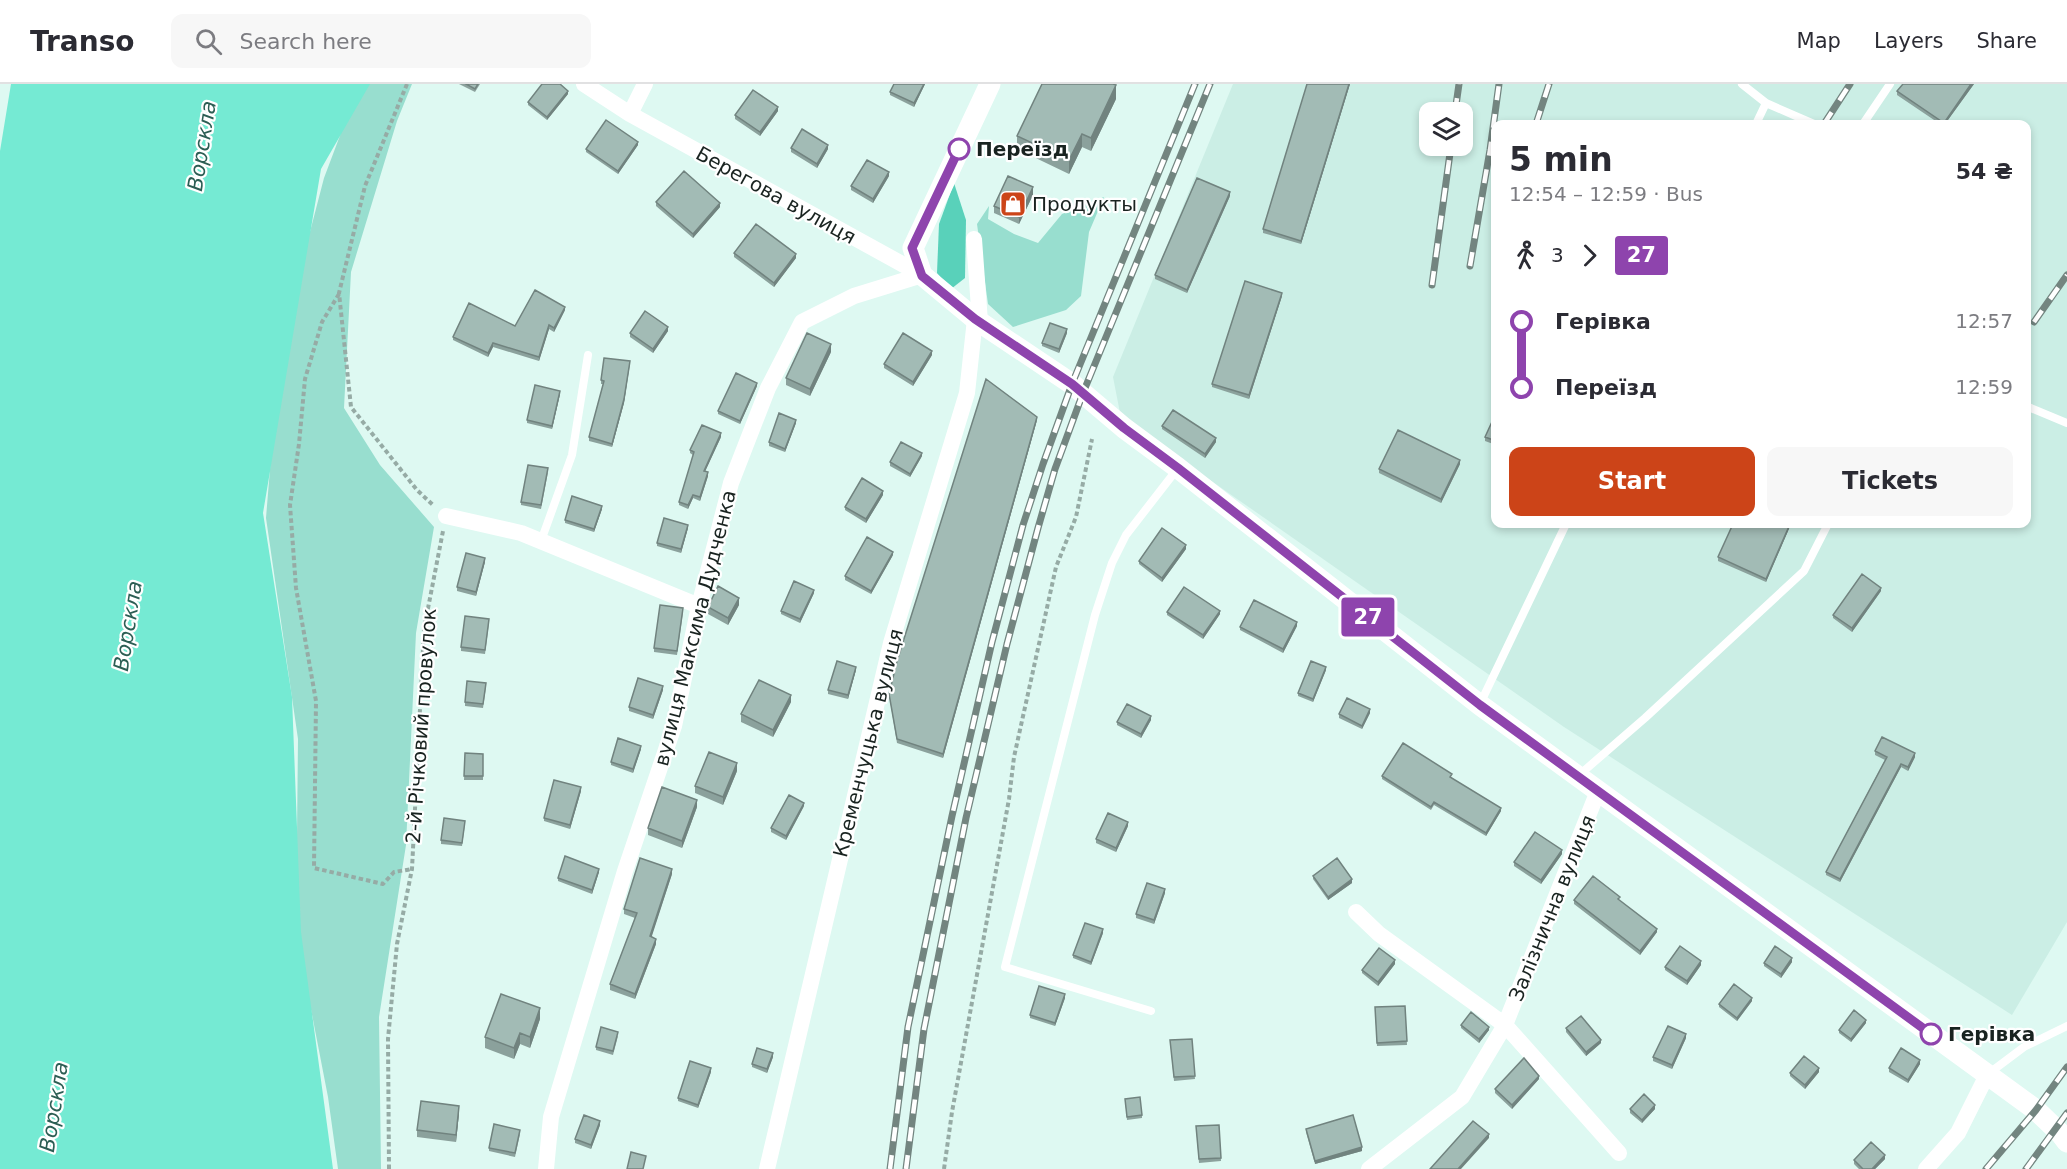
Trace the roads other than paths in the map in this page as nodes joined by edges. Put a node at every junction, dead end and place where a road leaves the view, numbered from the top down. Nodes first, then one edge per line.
1 (584, 84) edge
2 (645, 84) edge
3 (990, 84) edge
4 (1742, 84) edge
5 (1890, 84) edge
6 (1766, 103) junction
7 (630, 114) junction
8 (1758, 120) edge
9 (1805, 120) edge
10 (1866, 120) edge
11 (974, 239) dead end
12 (922, 276) junction
13 (978, 320) junction
14 (588, 355) dead end
15 (2031, 408) edge
16 (2067, 423) edge
17 (1178, 468) junction
18 (446, 516) road end
19 (1564, 528) edge
20 (1826, 528) edge
21 (541, 541) junction
22 (699, 606) junction
23 (1480, 705) junction
24 (1578, 776) junction
25 (1598, 791) junction
26 (1356, 912) dead end
27 (1151, 1011) dead end
28 (1505, 1025) junction
29 (2067, 1026) edge
30 (1987, 1075) junction
31 (2067, 1142) edge
32 (1619, 1153) dead end
33 (546, 1169) edge
34 (767, 1169) edge
35 (1369, 1169) edge
36 (1926, 1169) edge

1 - 7 street, Берегова вулиця
2 - 7 street
3 - 12 street
4 - 6 lane
5 - 10 lane
6 - 8 lane
6 - 9 lane
7 - 12 street, Берегова вулиця
11 - 13 street, Кременчуцька вулиця
12 - 13 street
12 - 22 street, вулиця Максима Дудченка
13 - 17 street
13 - 34 street, Кременчуцька вулиця
14 - 21 lane
15 - 16 lane
17 - 23 street
17 - 27 lane
18 - 21 street
19 - 23 lane
20 - 24 lane
21 - 22 street
22 - 33 street, вулиця Максима Дудченка
23 - 24 street
24 - 25 street
25 - 28 street, Залізнична вулиця
25 - 30 street
26 - 28 street, Залізнична вулиця
28 - 32 street, Залізнична вулиця
28 - 35 street, Залізнична вулиця
29 - 30 lane
30 - 31 street
30 - 36 street

